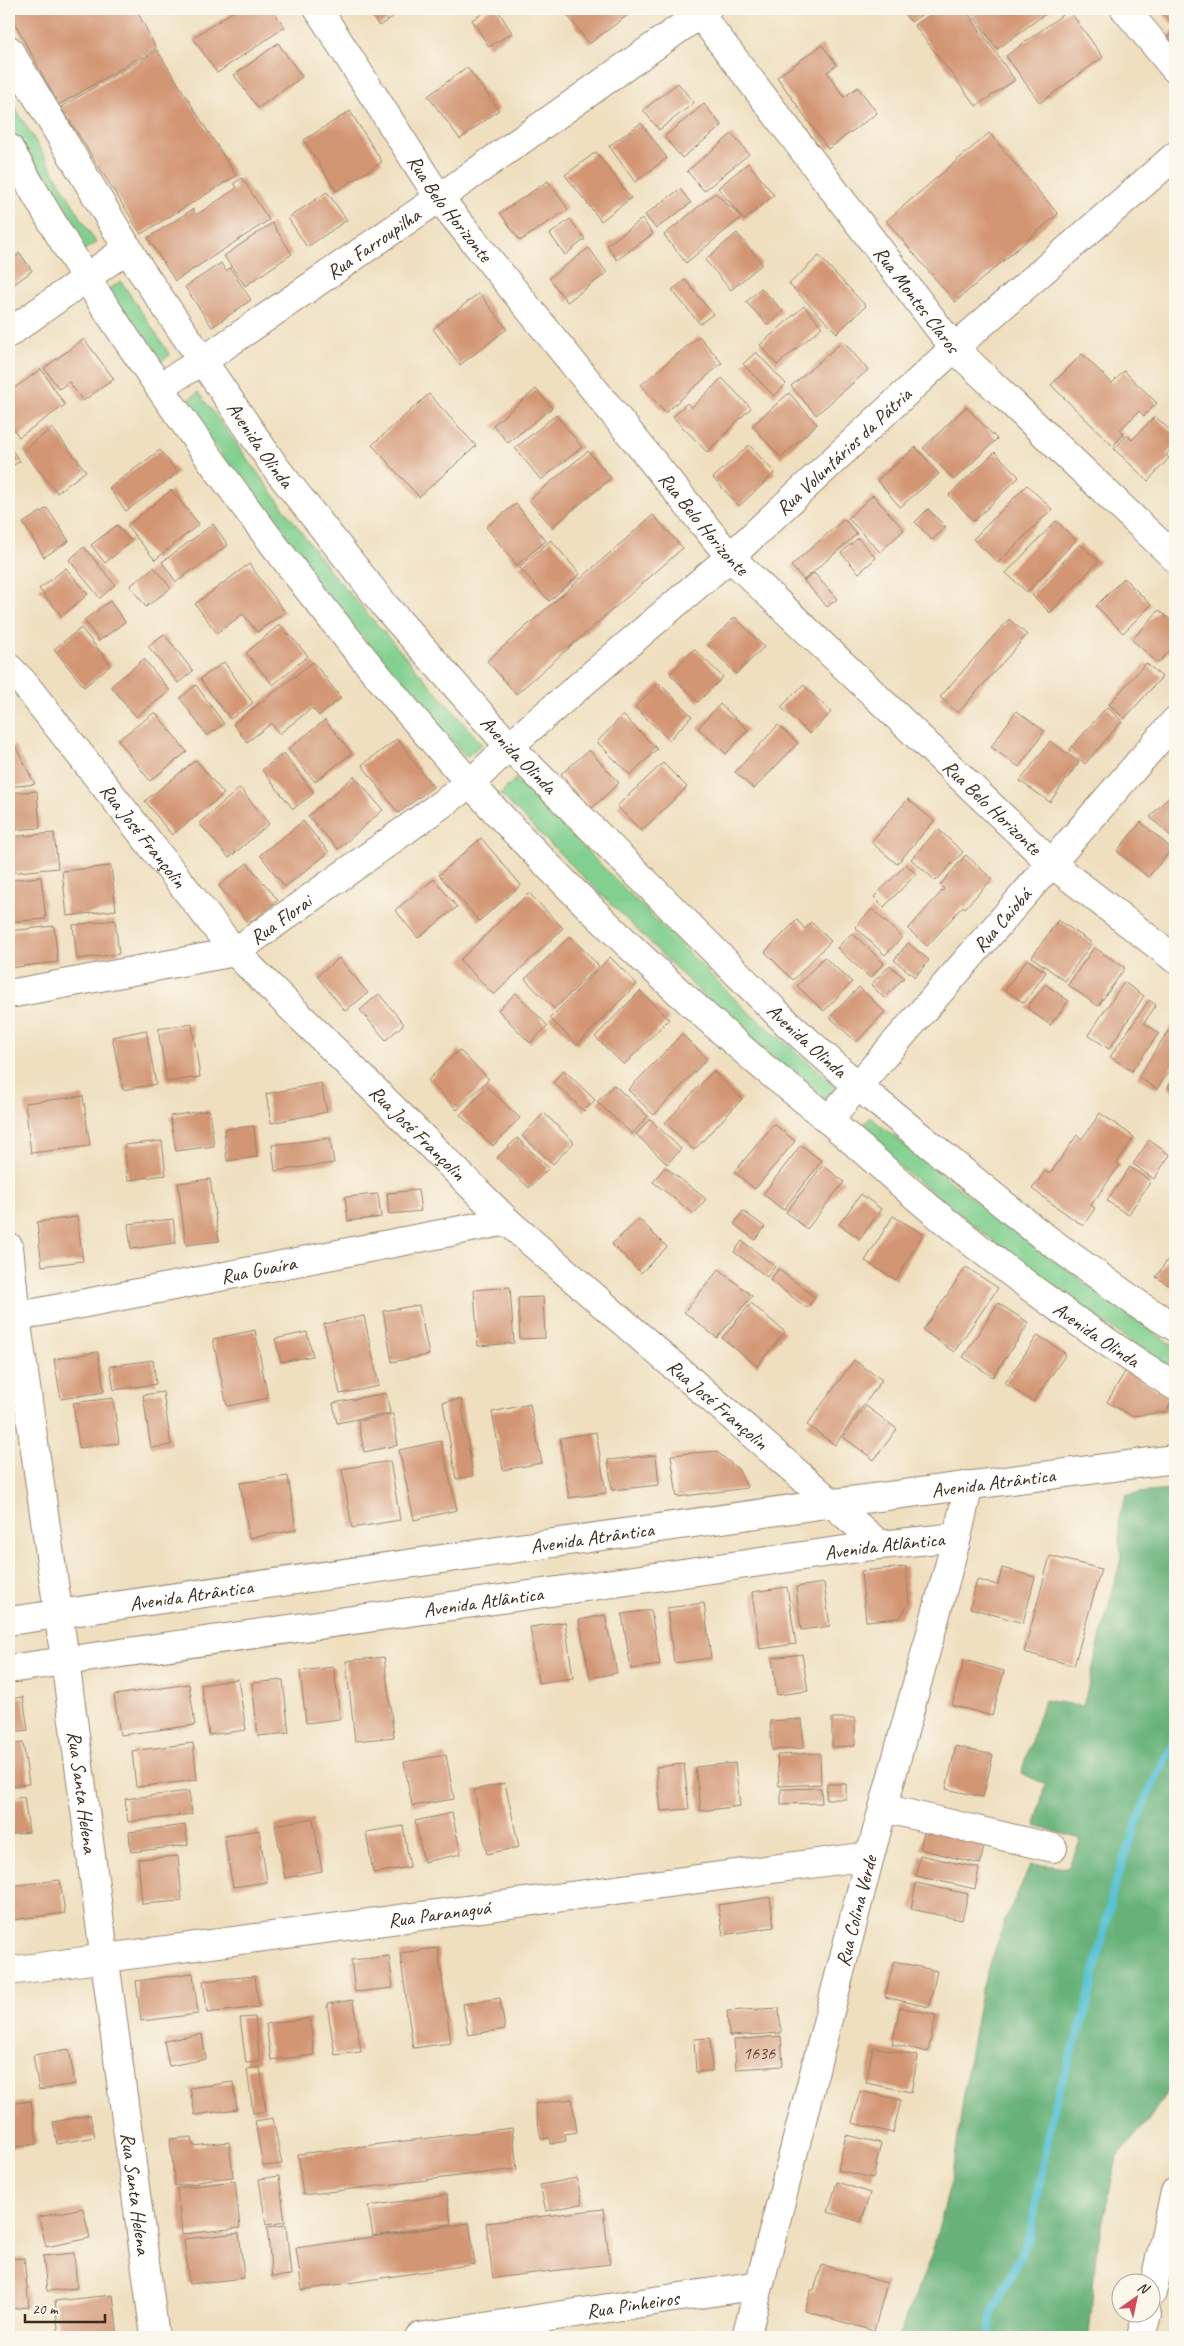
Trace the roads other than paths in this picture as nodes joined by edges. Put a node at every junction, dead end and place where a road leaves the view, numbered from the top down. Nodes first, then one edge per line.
1 (318, 9) edge
2 (1125, 9) edge
3 (700, 11) edge
4 (9, 50) edge
5 (1175, 69) edge
6 (9, 148) edge
7 (1175, 156) edge
8 (439, 198) junction
9 (128, 248) junction
10 (85, 277) junction
11 (9, 333) edge
12 (954, 348) junction
13 (204, 360) junction
14 (159, 387) junction
15 (730, 557) junction
16 (1175, 558) edge
17 (13, 679) edge
18 (1175, 721) edge
19 (509, 746) junction
20 (471, 783) junction
21 (1052, 864) junction
22 (235, 952) junction
23 (1175, 958) edge
24 (9, 994) edge
25 (859, 1087) junction
26 (828, 1120) junction
27 (507, 1221) junction
28 (9, 1247) edge
29 (12, 1317) edge
30 (1175, 1328) edge
31 (1175, 1386) edge
32 (1175, 1459) edge
33 (969, 1485) junction
34 (833, 1503) junction
35 (957, 1537) junction
36 (880, 1544) junction
37 (58, 1612) junction
38 (9, 1621) edge
39 (65, 1660) junction
40 (9, 1669) edge
41 (883, 1808) junction
42 (1054, 1848) dead end
43 (870, 1856) junction
44 (104, 1957) junction
45 (9, 1971) edge
46 (1175, 2192) edge
47 (1157, 2274) edge
48 (759, 2285) junction
49 (1144, 2324) edge
50 (155, 2337) edge
51 (419, 2337) edge
52 (746, 2337) edge
53 (1141, 2337) edge

1 - 8 street, Rua Belo Horizonte
2 - 5 street
3 - 8 street, Rua Farroupilha
3 - 12 street, Rua Montes Claros
4 - 9 street, Avenida Olinda
6 - 10 street, Avenida Olinda
7 - 12 street, Rua Voluntários da Pátria
8 - 13 street, Rua Farroupilha
8 - 15 street, Rua Belo Horizonte
9 - 10 street
9 - 13 street, Avenida Olinda
10 - 11 street
10 - 14 street, Avenida Olinda
12 - 15 street, Rua Voluntários da Pátria
12 - 16 street, Rua Montes Claros
13 - 14 street, Rua Farroupilha
13 - 19 street, Avenida Olinda
14 - 20 street, Avenida Olinda
15 - 19 street, Rua Voluntários da Pátria
15 - 21 street, Rua Belo Horizonte
17 - 22 street, Rua José Françolin
18 - 21 street, Rua Caiobá
19 - 20 street, Rua Florai
19 - 25 street, Avenida Olinda
20 - 22 street, Rua Florai
20 - 26 street, Avenida Olinda
21 - 23 street, Rua Belo Horizonte
21 - 25 street, Rua Caiobá
22 - 24 street, Rua Florai
22 - 27 street, Rua José Françolin
25 - 26 street, Rua Caiobá
25 - 30 street, Avenida Olinda
26 - 31 street, Avenida Olinda
27 - 29 street, Rua Guaíra
27 - 34 street, Rua José Françolin
28 - 29 street, Rua Santa Helena
29 - 37 street, Rua Santa Helena
32 - 33 street, Avenida Atrântica
33 - 34 street, Avenida Atrântica
33 - 35 street, Rua Colina Verde
34 - 36 street, Rua José Françolin
34 - 37 street, Avenida Atrântica
35 - 36 street, Avenida Atlântica
35 - 41 street, Rua Colina Verde
36 - 39 street, Avenida Atlântica
37 - 38 street, Avenida Atrântica
37 - 39 street, Rua Santa Helena
39 - 40 street, Avenida Atlântica
39 - 44 street, Rua Santa Helena
41 - 42 street
41 - 43 street, Rua Colina Verde
43 - 44 street, Rua Paranaguá
43 - 48 street, Rua Colina Verde
44 - 45 street, Rua Paranaguá
44 - 50 street, Rua Santa Helena
46 - 47 street
48 - 51 street, Rua Pinheiros
48 - 52 street, Rua Colina Verde
49 - 53 street

